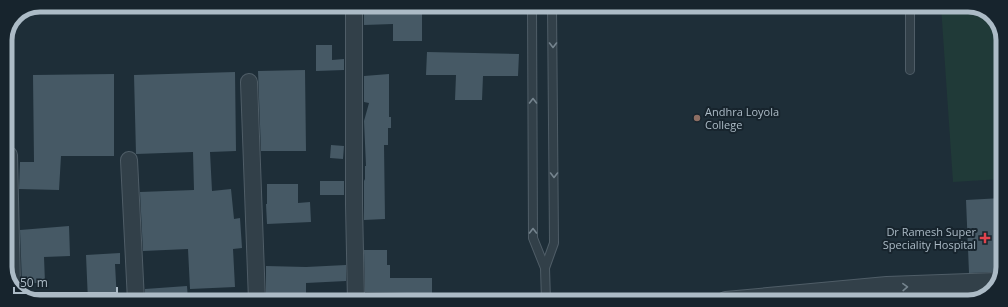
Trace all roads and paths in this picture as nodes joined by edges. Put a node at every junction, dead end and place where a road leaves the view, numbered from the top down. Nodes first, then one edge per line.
1 (354, 12) edge
2 (532, 12) edge
3 (552, 12) edge
4 (910, 12) edge
5 (910, 70) dead end
6 (249, 82) dead end
7 (129, 160) dead end
8 (545, 268) junction
9 (990, 283) edge
10 (136, 295) edge
11 (257, 295) edge
12 (356, 295) edge
13 (546, 295) edge
14 (801, 295) edge

1 - 12 street
8 -> 2 lane
3 -> 8 lane
4 - 5 lane
6 - 11 street
7 - 10 street
8 - 13 lane
14 -> 9 street

